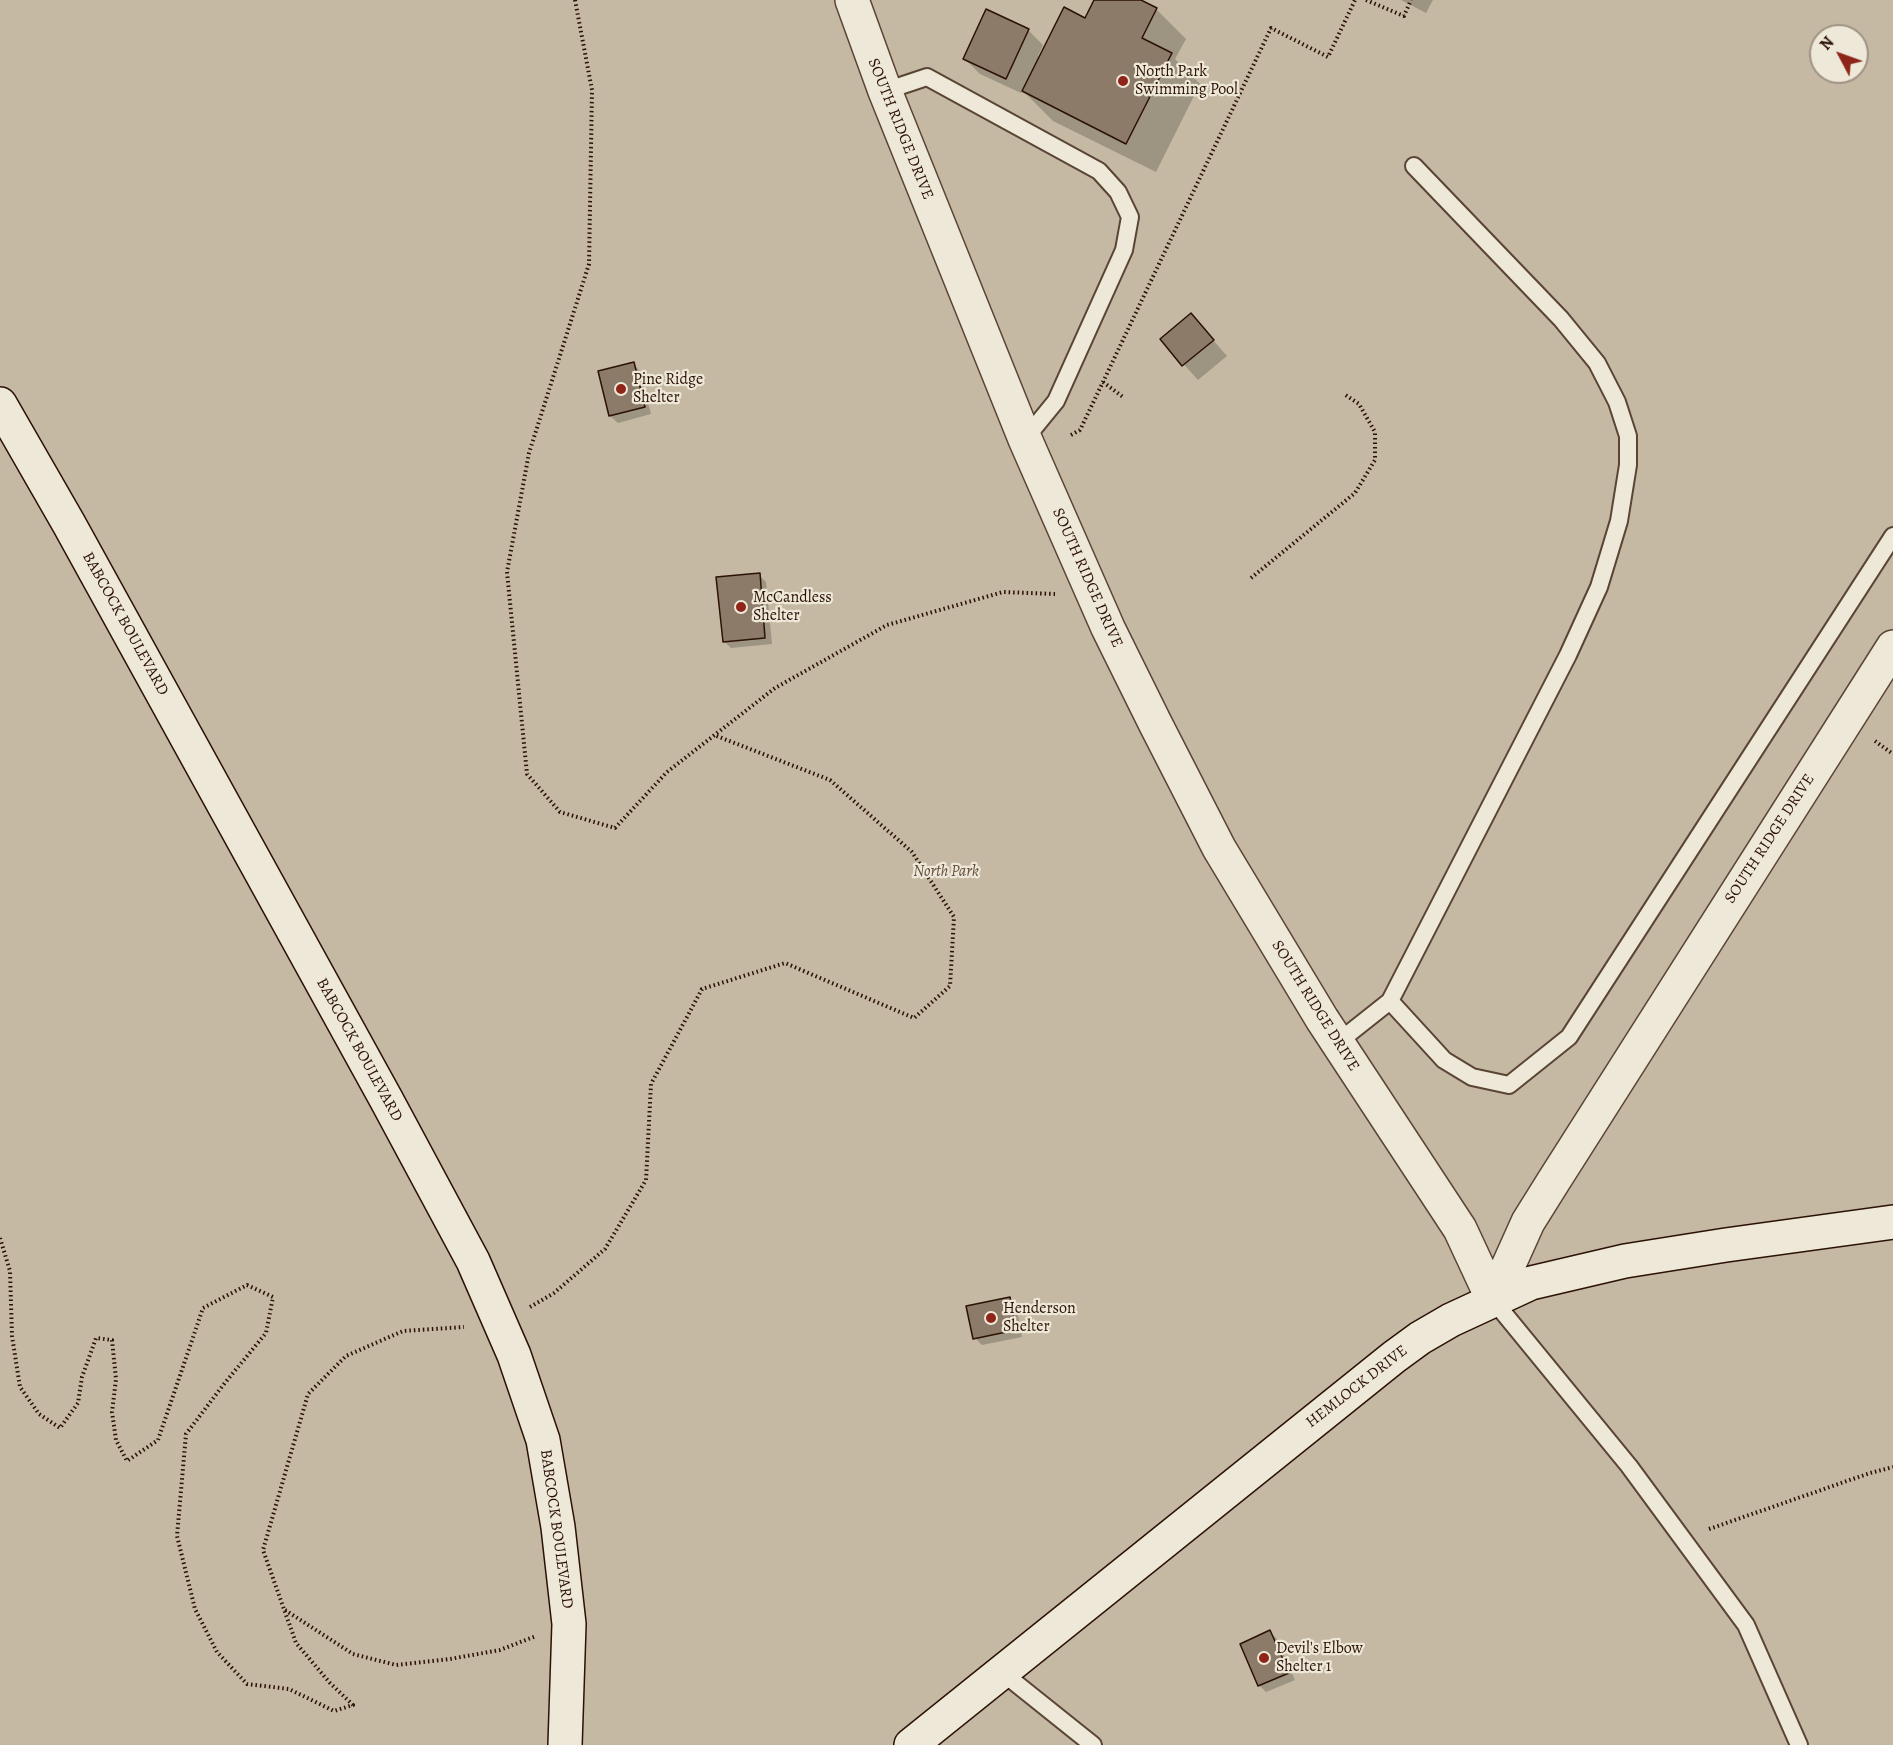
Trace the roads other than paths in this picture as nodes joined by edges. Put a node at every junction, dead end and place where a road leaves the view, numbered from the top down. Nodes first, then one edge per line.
1 (852, 0) edge
2 (885, 91) junction
3 (1414, 166) dead end
4 (0, 404) edge
5 (1025, 439) junction
6 (1893, 536) edge
7 (1893, 646) edge
8 (1390, 1001) junction
9 (1337, 1043) junction
10 (1893, 1222) edge
11 (1492, 1300) junction
12 (1003, 1673) junction
13 (565, 1745) edge
14 (911, 1745) edge
15 (1093, 1745) edge
16 (1799, 1745) edge

1 - 2 street, SOUTH RIDGE DRIVE
2 - 5 street, SOUTH RIDGE DRIVE
2 - 5 lane
3 - 8 lane
4 - 13 street, BABCOCK BOULEVARD
5 - 9 street, SOUTH RIDGE DRIVE
6 - 8 lane
7 - 11 street, SOUTH RIDGE DRIVE
8 - 9 lane
9 - 11 street, SOUTH RIDGE DRIVE
10 - 11 street, HEMLOCK DRIVE
11 - 12 street, HEMLOCK DRIVE
11 - 16 lane
12 - 14 street, HEMLOCK DRIVE
12 - 15 lane

